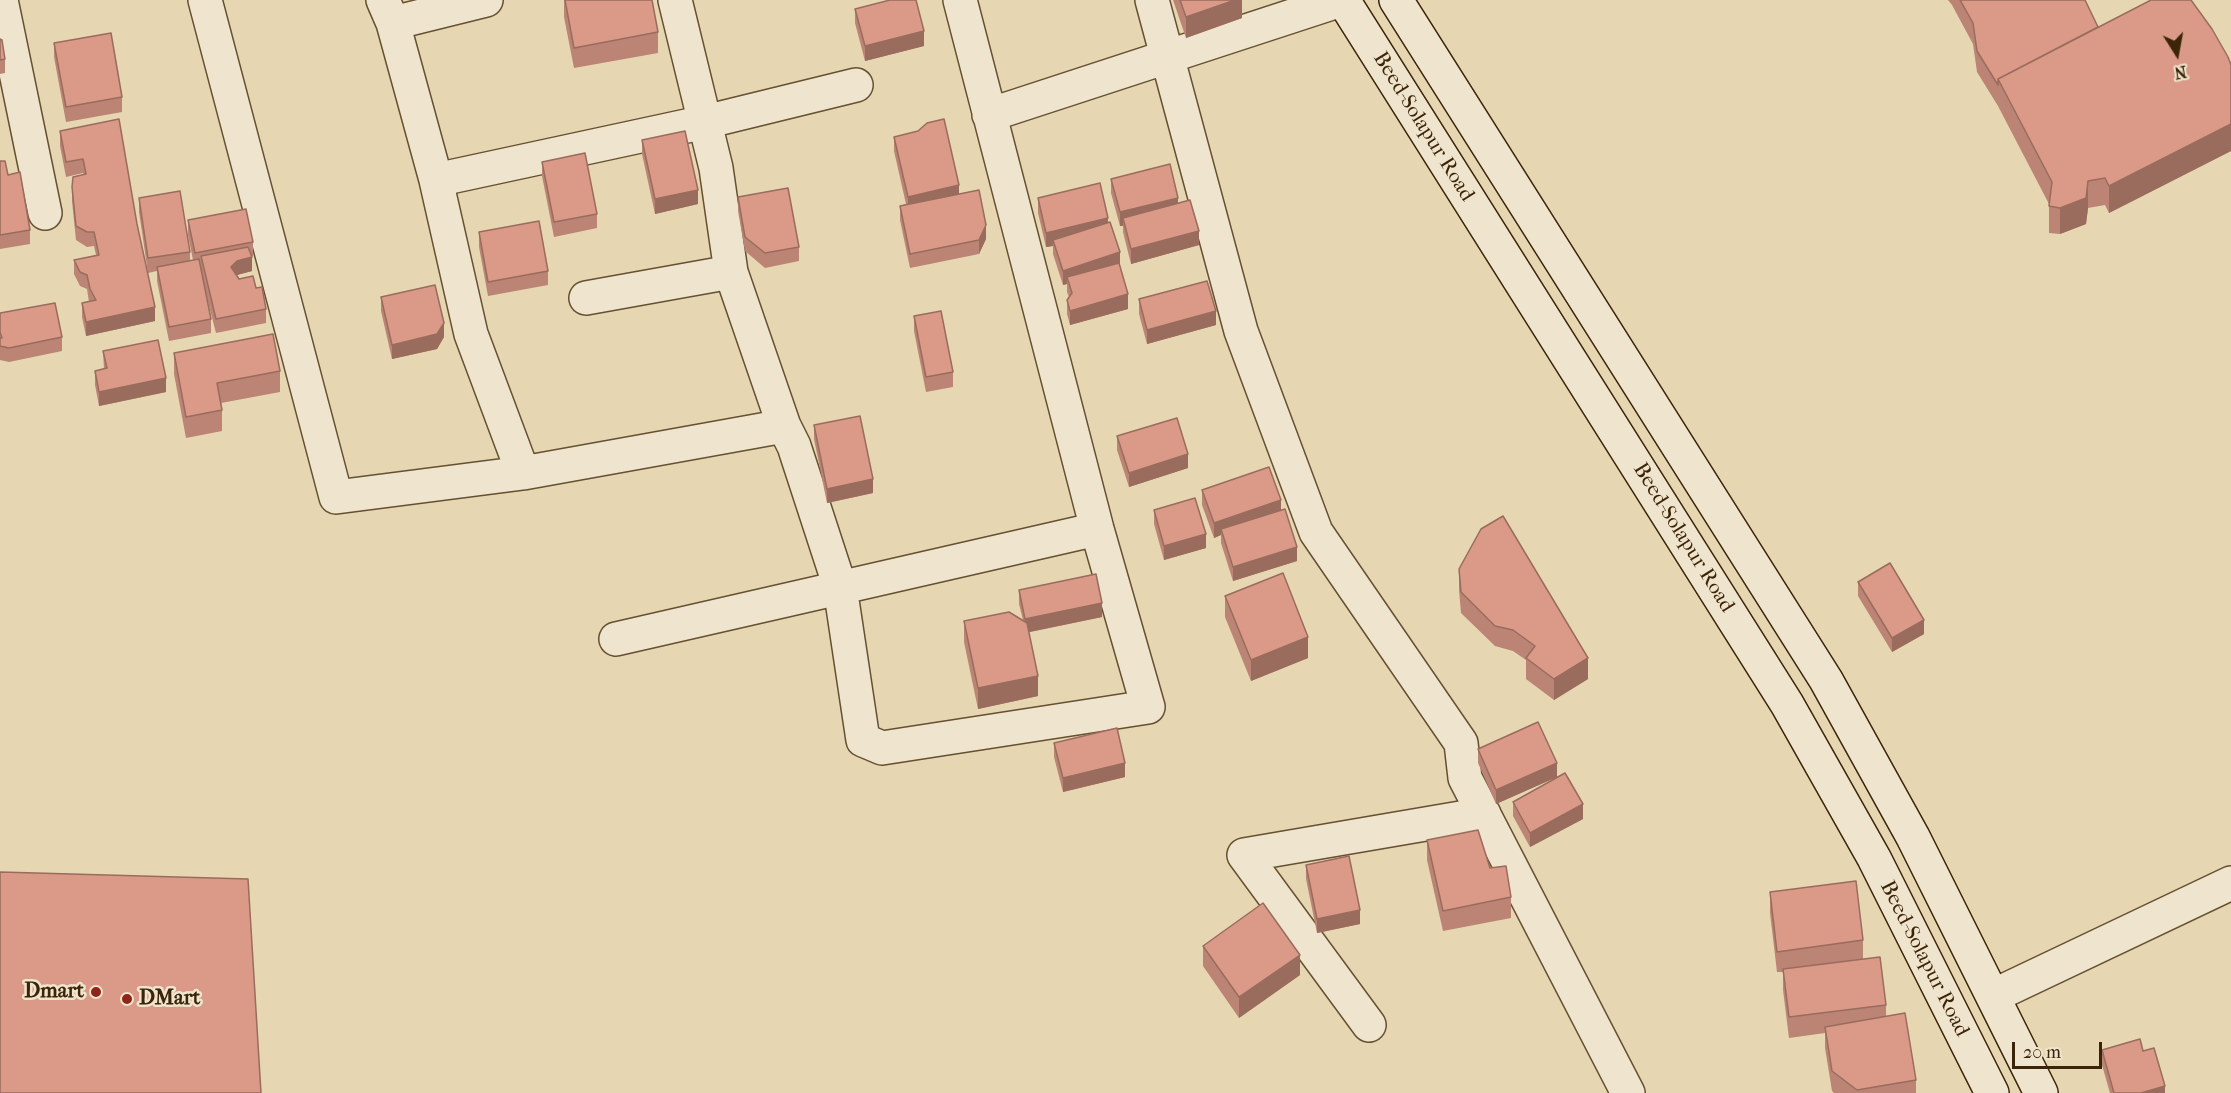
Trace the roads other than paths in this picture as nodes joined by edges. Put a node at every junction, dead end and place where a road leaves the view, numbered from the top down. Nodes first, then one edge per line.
1 (1, 0) edge
2 (205, 0) edge
3 (486, 0) edge
4 (675, 0) edge
5 (960, 0) edge
6 (1152, 0) edge
7 (1342, 0) edge
8 (1396, 0) edge
9 (388, 12) edge
10 (1167, 57) junction
11 (856, 85) dead end
12 (989, 115) junction
13 (705, 122) junction
14 (436, 180) junction
15 (45, 213) dead end
16 (730, 272) junction
17 (586, 298) dead end
18 (292, 333) junction
19 (260, 340) edge
20 (784, 426) junction
21 (523, 473) junction
22 (1097, 529) junction
23 (840, 587) junction
24 (616, 639) dead end
25 (1484, 814) junction
26 (2231, 883) edge
27 (1993, 996) junction
28 (1369, 1025) dead end
29 (1628, 1093) edge
30 (1992, 1093) edge
31 (2041, 1093) edge

1 - 15 street
2 - 18 street
3 - 9 street
4 - 13 street
5 - 12 street
6 - 10 street
7 - 10 street
7 - 30 street, Beed-Solapur Road
8 - 27 street
9 - 14 street
10 - 12 street
10 - 25 street
11 - 13 street
12 - 22 street
13 - 14 street
13 - 16 street
14 - 21 street
16 - 17 street
16 - 20 street
18 - 19 street
18 - 21 street
20 - 21 street
20 - 23 street
22 - 23 street
22 - 23 street
23 - 24 street
25 - 28 street
25 - 29 street
26 - 27 street
27 - 31 street

